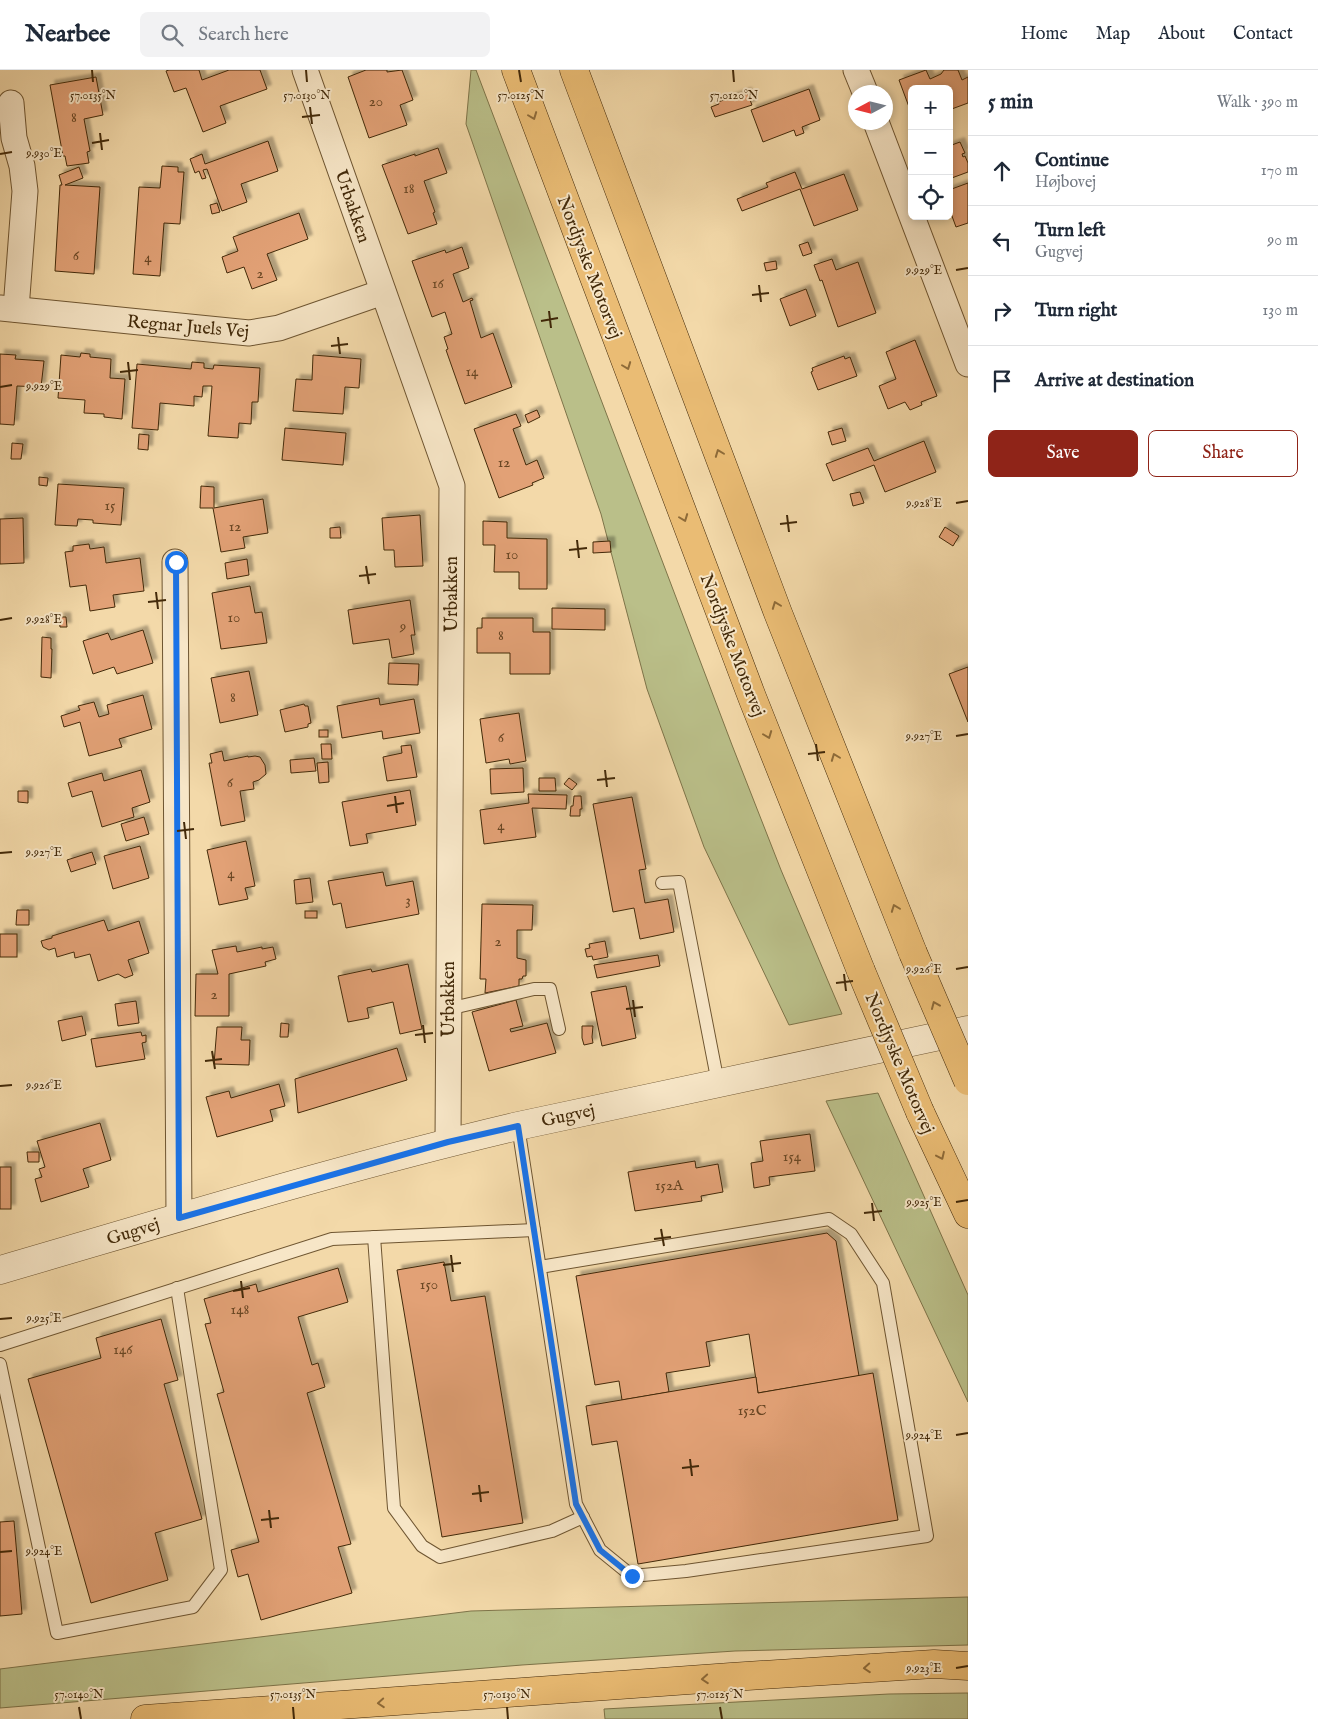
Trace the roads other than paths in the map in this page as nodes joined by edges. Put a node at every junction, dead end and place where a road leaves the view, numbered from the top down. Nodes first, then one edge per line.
1 (305, 70) edge
2 (516, 70) edge
3 (574, 70) edge
4 (856, 70) edge
5 (861, 85) edge
6 (11, 103) dead end
7 (879, 130) edge
8 (383, 292) junction
9 (8, 308) edge
10 (968, 364) edge
11 (176, 562) dead end
12 (662, 883) dead end
13 (448, 1009) junction
14 (559, 1029) dead end
15 (968, 1030) edge
16 (968, 1081) edge
17 (718, 1083) junction
18 (518, 1126) junction
19 (448, 1142) junction
20 (968, 1214) edge
21 (179, 1218) junction
22 (534, 1230) junction
23 (374, 1237) junction
24 (540, 1267) junction
25 (0, 1270) edge
26 (177, 1288) junction
27 (0, 1345) edge
28 (0, 1364) edge
29 (583, 1518) junction
30 (968, 1666) edge
31 (146, 1719) edge

1 - 8 street, Urbakken
2 -> 20 highway, Nordjyske Motorvej, bridge
16 -> 3 highway, bridge
4 - 5 street
6 - 9 street, Regnar Juels Vej
7 - 10 street
8 - 9 street, Regnar Juels Vej
8 - 13 street, Urbakken
11 - 21 street
12 - 17 lane
13 - 14 lane
13 - 19 street, Urbakken
15 - 17 street, Gugvej
17 - 18 street, Gugvej
18 - 19 street, Gugvej
18 - 22 lane
19 - 21 street, Gugvej
21 - 25 street, Gugvej
22 - 23 lane
22 - 24 lane
23 - 26 lane
23 - 29 lane
24 - 29 lane
24 - 29 lane
26 - 27 lane
26 - 28 lane
30 -> 31 highway

